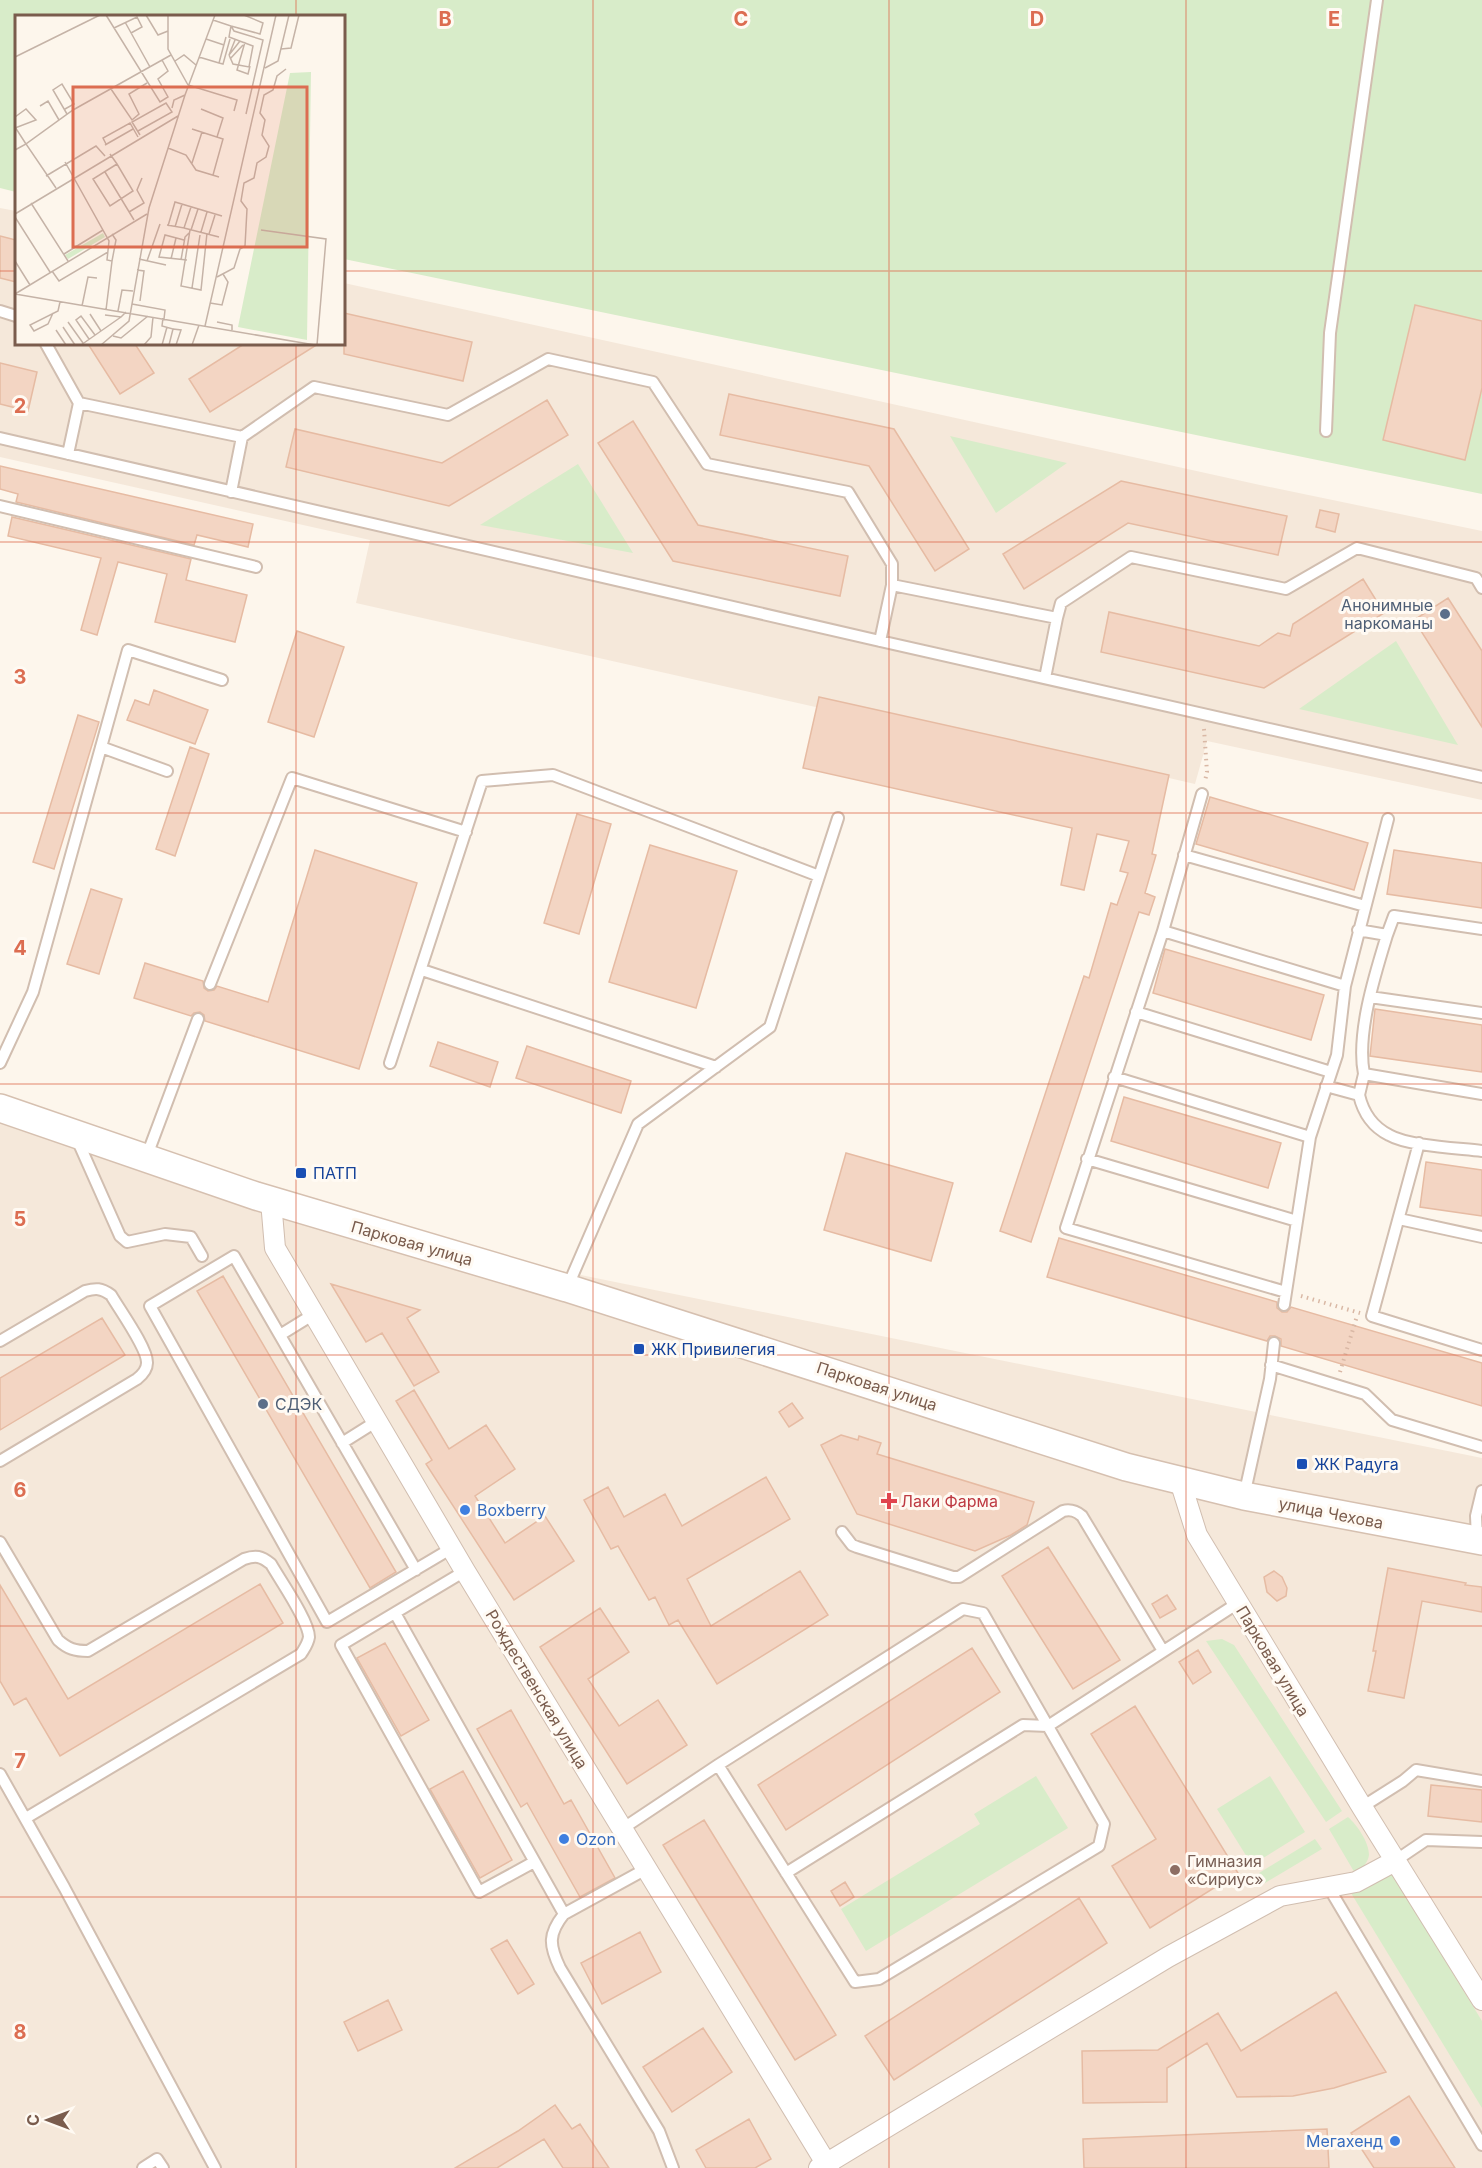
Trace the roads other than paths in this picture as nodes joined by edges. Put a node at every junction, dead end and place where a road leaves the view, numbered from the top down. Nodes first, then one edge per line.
1 (1377, 0) edge
2 (0, 311) edge
3 (15, 316) edge
4 (47, 345) edge
5 (79, 403) junction
6 (1326, 431) dead end
7 (242, 437) junction
8 (0, 438) edge
9 (68, 454) junction
10 (231, 492) junction
11 (0, 506) edge
12 (256, 567) dead end
13 (892, 585) junction
14 (1482, 588) edge
15 (1057, 618) junction
16 (880, 641) junction
17 (1045, 678) junction
18 (222, 680) dead end
19 (101, 747) junction
20 (167, 771) dead end
21 (1482, 777) edge
22 (1202, 794) road end
23 (838, 818) dead end
24 (1388, 819) dead end
25 (465, 832) junction
26 (1184, 855) junction
27 (819, 876) junction
28 (1365, 906) junction
29 (1482, 929) edge
30 (1163, 930) junction
31 (1358, 930) junction
32 (1387, 935) junction
33 (422, 970) junction
34 (210, 984) dead end
35 (1345, 986) junction
36 (1370, 997) junction
37 (1136, 1012) junction
38 (1482, 1013) edge
39 (198, 1019) dead end
40 (0, 1063) edge
41 (390, 1063) dead end
42 (716, 1067) junction
43 (1331, 1072) junction
44 (1364, 1074) junction
45 (1113, 1077) junction
46 (1326, 1086) junction
47 (1482, 1094) edge
48 (1359, 1095) junction
49 (0, 1108) edge
50 (75, 1134) junction
51 (1310, 1137) junction
52 (1419, 1143) junction
53 (1482, 1151) edge
54 (146, 1158) junction
55 (1087, 1159) junction
56 (271, 1201) junction
57 (1399, 1219) junction
58 (1297, 1221) junction
59 (1482, 1237) edge
60 (202, 1256) dead end
61 (567, 1288) junction
62 (1286, 1292) junction
63 (1284, 1305) dead end
64 (314, 1314) junction
65 (280, 1335) junction
66 (0, 1341) edge
67 (1274, 1343) dead end
68 (1482, 1350) edge
69 (1271, 1365) junction
70 (376, 1421) junction
71 (342, 1443) junction
72 (1482, 1447) edge
73 (0, 1461) edge
74 (1180, 1481) junction
75 (1482, 1491) edge
76 (1244, 1496) junction
77 (842, 1532) dead end
78 (1479, 1540) edge
79 (0, 1542) edge
80 (452, 1548) junction
81 (416, 1570) junction
82 (465, 1571) junction
83 (1238, 1604) junction
84 (395, 1613) junction
85 (1163, 1651) junction
86 (1048, 1726) junction
87 (718, 1765) junction
88 (0, 1774) edge
89 (1482, 1780) edge
90 (1362, 1807) junction
91 (26, 1818) junction
92 (622, 1829) junction
93 (1482, 1842) edge
94 (1395, 1861) junction
95 (534, 1862) junction
96 (646, 1869) junction
97 (786, 1873) junction
98 (1329, 1888) junction
99 (564, 1914) junction
100 (1482, 2000) edge
101 (1482, 2145) edge
102 (825, 2167) edge
103 (143, 2168) edge
104 (163, 2168) edge
105 (215, 2168) edge
106 (673, 2168) edge

1 - 6 lane
2 - 3 lane
4 - 5 lane
5 - 7 lane
5 - 9 lane
7 - 10 lane
7 - 13 lane
8 - 9 lane
9 - 10 lane
10 - 16 lane
11 - 12 lane
13 - 15 lane
13 - 16 lane
14 - 15 lane
15 - 17 lane
16 - 17 lane
17 - 21 lane
18 - 19 lane
19 - 20 lane
19 - 40 lane
22 - 26 lane
23 - 27 lane
24 - 28 lane
25 - 27 lane
25 - 33 lane
25 - 34 lane
26 - 28 lane
26 - 30 lane
27 - 42 lane
28 - 31 lane
29 - 32 lane
30 - 35 lane
30 - 37 lane
31 - 32 lane
31 - 35 lane
32 - 36 lane
33 - 41 lane
33 - 42 lane
35 - 43 lane
36 - 38 lane
36 - 44 lane
37 - 43 lane
37 - 45 lane
39 - 54 lane
42 - 61 lane
43 - 46 lane
44 - 47 lane
44 - 48 lane
45 - 51 lane
45 - 55 lane
46 - 48 lane
46 - 51 lane
48 - 52 lane
49 - 50 main road, Парковая улица
50 - 54 main road, Парковая улица
50 - 60 lane
51 - 58 lane
52 - 53 lane
52 - 57 lane
54 - 56 main road, Парковая улица
55 - 58 lane
55 - 62 lane
56 - 61 main road, Парковая улица
56 - 64 street, Рождественская улица
57 - 59 lane
57 - 68 lane
58 - 62 lane
61 - 74 main road, Парковая улица
62 - 63 lane
64 - 65 lane
64 - 70 street, Рождественская улица
65 - 71 lane
65 - 81 lane
66 - 73 lane
67 - 69 lane
69 - 72 lane
69 - 76 lane
70 - 71 lane
70 - 80 street, Рождественская улица
71 - 81 lane
74 - 76 main road, улица Чехова
74 - 83 street, Парковая улица
75 - 78 lane
76 - 78 main road, улица Чехова
77 - 85 lane
79 - 91 lane
80 - 81 lane
80 - 82 street, Рождественская улица
82 - 84 lane
82 - 92 street, Рождественская улица
83 - 85 lane
83 - 90 street, Парковая улица
84 - 95 lane
84 - 95 lane
85 - 86 lane
86 - 87 lane
86 - 97 lane
86 - 97 lane
87 - 92 lane
87 - 97 lane
88 - 91 lane
89 - 90 lane
90 - 94 street, Парковая улица
91 - 105 lane
92 - 96 street, Рождественская улица
93 - 94 lane
94 - 98 street
94 - 100 street, Парковая улица
95 - 99 lane
96 - 99 lane
96 - 102 street, Рождественская улица
98 - 101 lane
98 - 102 street
99 - 106 lane
103 - 104 lane

